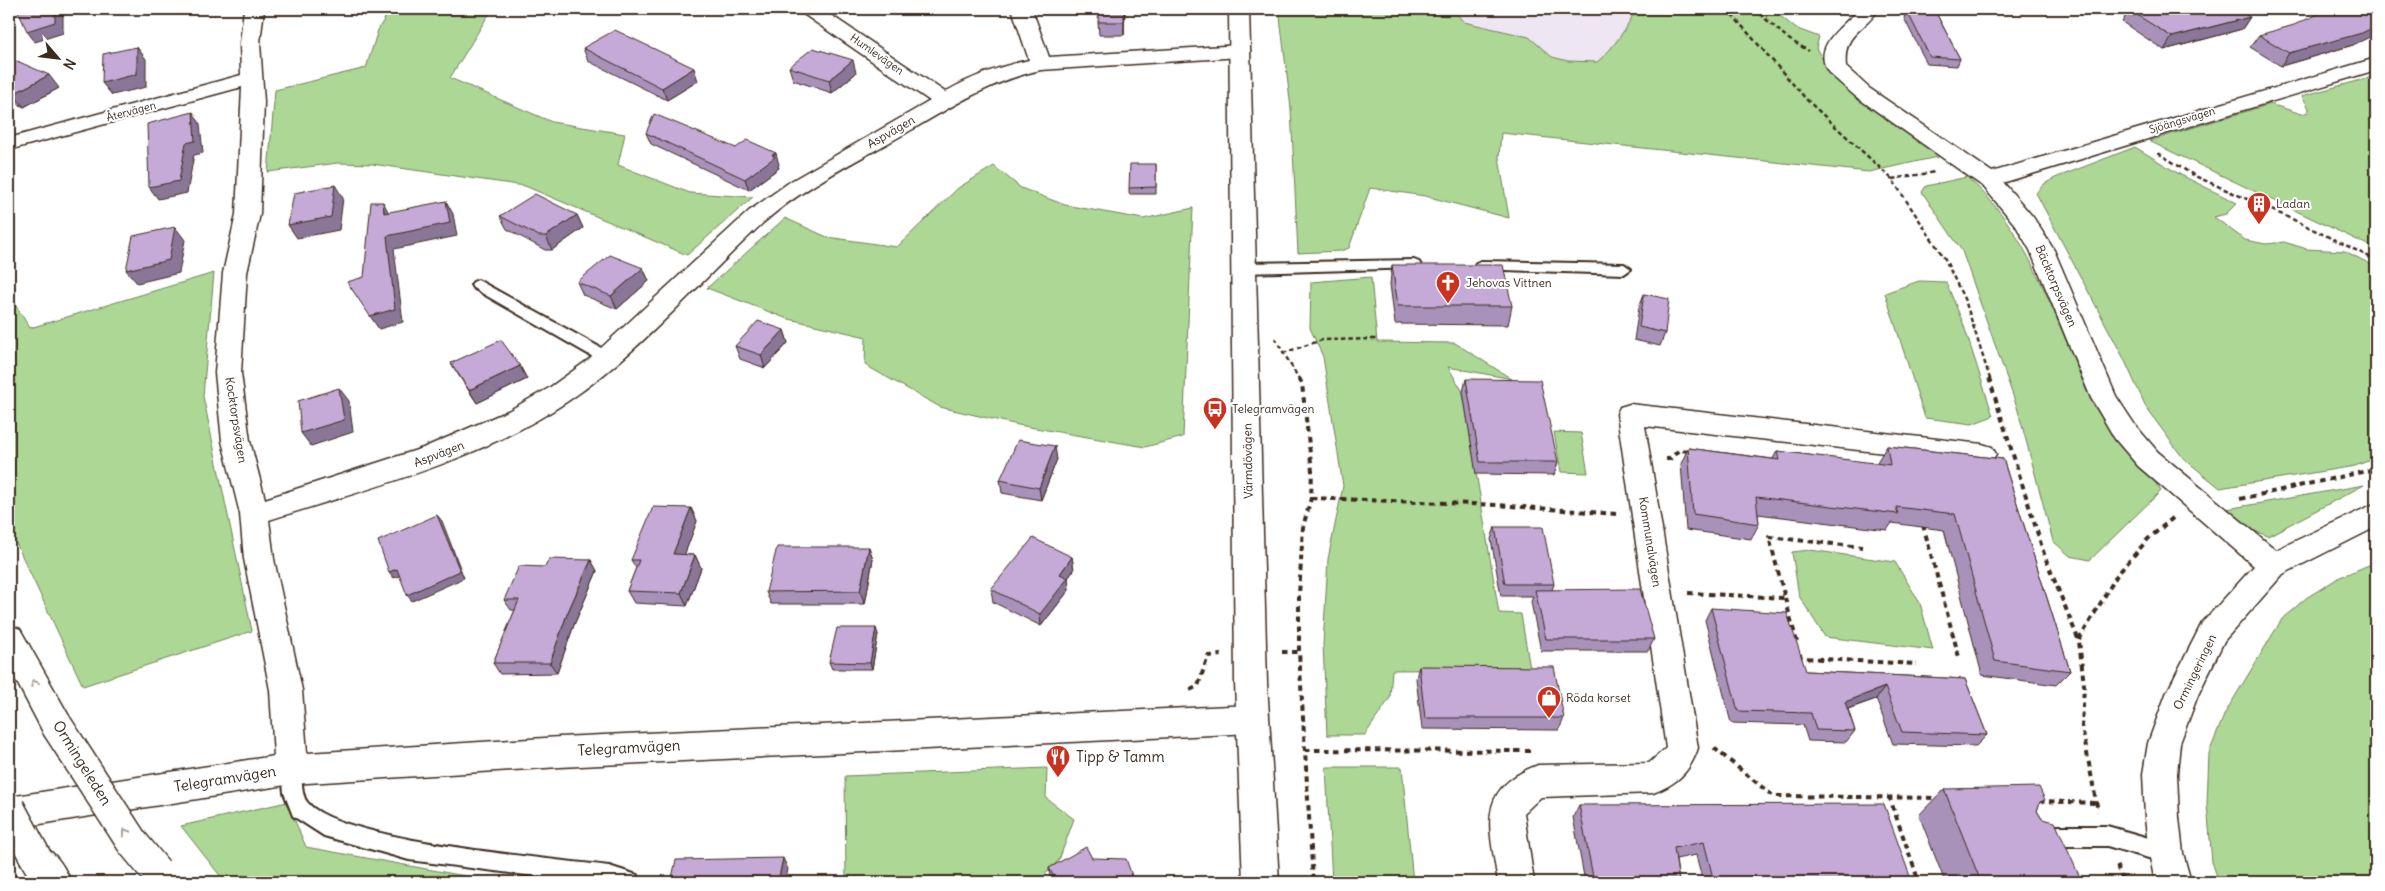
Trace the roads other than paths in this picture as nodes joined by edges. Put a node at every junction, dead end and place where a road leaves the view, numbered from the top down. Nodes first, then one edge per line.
1 (254, 9) edge
2 (809, 9) edge
3 (1022, 9) edge
4 (1239, 9) edge
5 (1869, 9) edge
6 (1240, 52) junction
7 (1041, 64) junction
8 (2376, 64) edge
9 (252, 78) junction
10 (944, 101) junction
11 (10, 144) dead end
12 (1989, 180) junction
13 (1432, 266) edge
14 (1470, 266) edge
15 (1244, 268) junction
16 (1624, 269) dead end
17 (478, 285) dead end
18 (607, 358) junction
19 (1982, 454) dead end
20 (254, 514) junction
21 (2376, 514) edge
22 (2273, 565) junction
23 (9, 638) edge
24 (1252, 719) junction
25 (292, 769) junction
26 (9, 808) edge
27 (9, 814) edge
28 (2021, 836) edge
29 (2169, 868) edge
30 (46, 875) edge
31 (161, 876) edge
32 (630, 882) edge
33 (1261, 882) edge
34 (1516, 882) edge

1 - 9 street, Kocktorpsvägen
2 - 10 street, Humlevägen
3 - 7 street
4 - 6 street, Värmdövägen
5 - 12 street, Bäcktorpsvägen
6 - 7 street, Aspvägen
6 - 15 street, Värmdövägen
7 - 10 street, Aspvägen
8 - 12 street, Sjöängsvägen
9 - 11 street, Återvägen
9 - 20 street, Kocktorpsvägen
10 - 18 street, Aspvägen
12 - 22 street, Bäcktorpsvägen
13 - 15 lane
14 - 16 lane
15 - 24 street, Värmdövägen
17 - 18 lane
18 - 20 street, Aspvägen
19 - 34 street, Kommunalvägen
20 - 25 street, Kocktorpsvägen
21 - 22 street, Ormingeringen
22 - 29 street, Ormingeringen
31 -> 23 street, Ormingeleden, bridge
24 - 25 street, Telegramvägen
24 - 33 street, Värmdövägen
25 - 27 street, Telegramvägen
25 - 32 lane
26 - 30 street, bridge
28 - 29 lane

